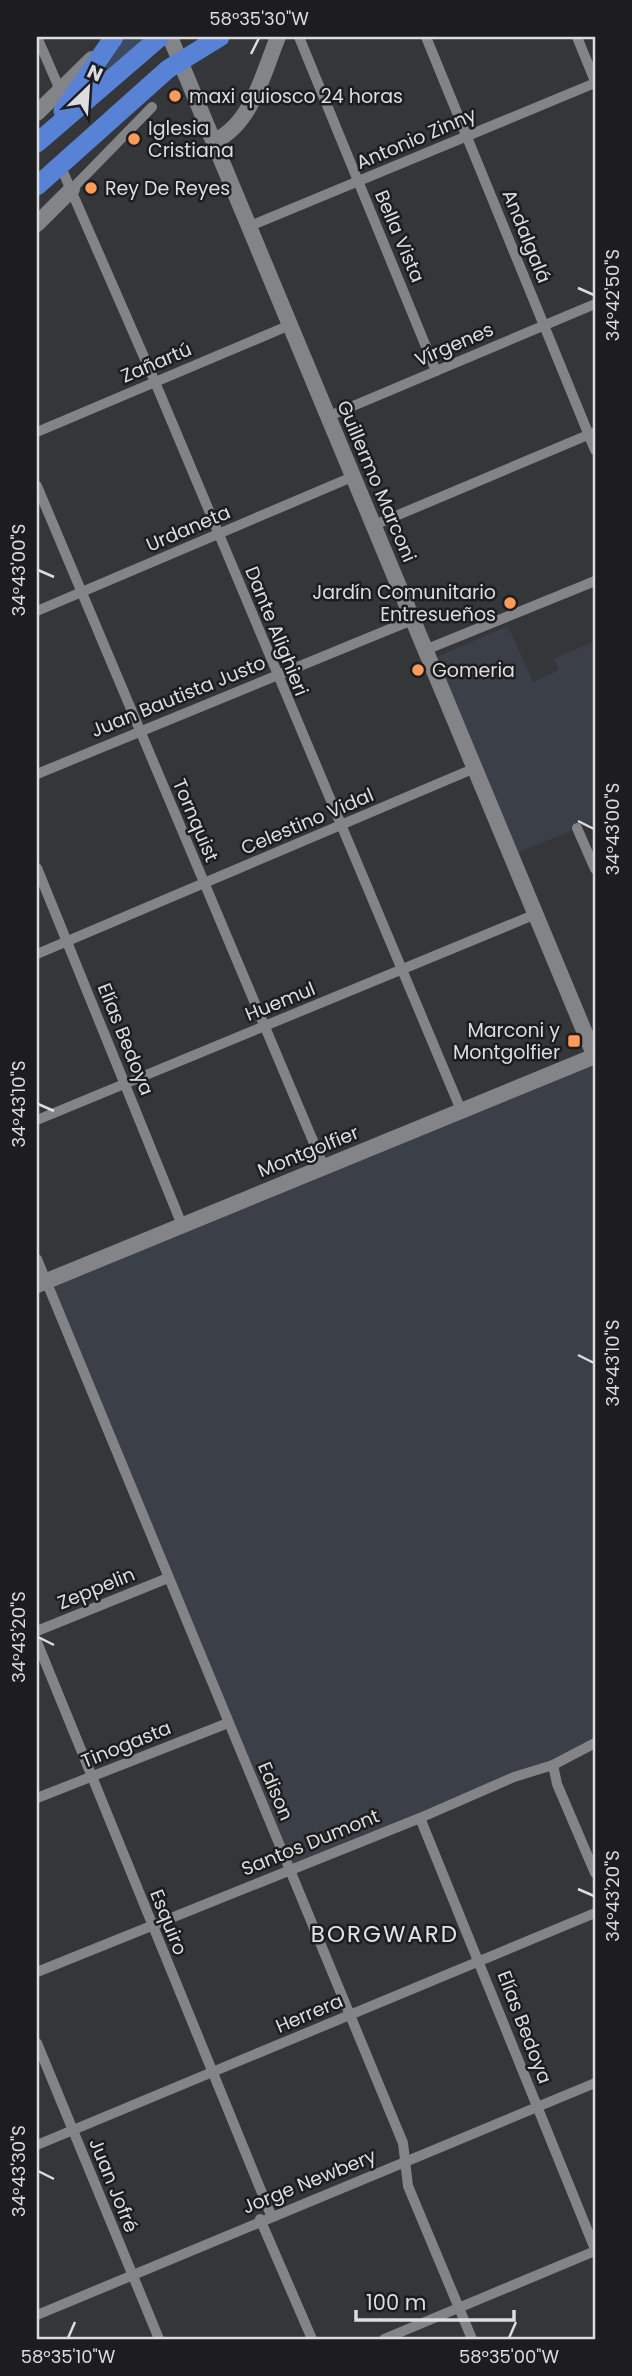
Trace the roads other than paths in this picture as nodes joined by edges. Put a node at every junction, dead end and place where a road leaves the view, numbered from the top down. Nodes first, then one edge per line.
1 (37, 37) edge
2 (113, 37) edge
3 (160, 37) edge
4 (170, 37) edge
5 (220, 37) edge
6 (278, 37) edge
7 (299, 37) edge
8 (426, 37) edge
9 (577, 37) edge
10 (179, 60) junction
11 (595, 82) edge
12 (60, 90) junction
13 (152, 107) dead end
14 (37, 113) edge
15 (467, 135) junction
16 (215, 142) junction
17 (37, 143) edge
18 (60, 165) junction
19 (358, 182) junction
20 (37, 186) edge
21 (72, 189) junction
22 (37, 225) edge
23 (250, 226) junction
24 (595, 304) edge
25 (290, 325) junction
26 (545, 326) junction
27 (436, 371) junction
28 (155, 382) junction
29 (327, 417) junction
30 (37, 432) edge
31 (592, 433) edge
32 (595, 450) edge
33 (352, 477) junction
34 (37, 486) edge
35 (372, 526) junction
36 (219, 534) junction
37 (595, 580) edge
38 (82, 592) junction
39 (37, 611) edge
40 (412, 620) junction
41 (425, 650) junction
42 (276, 675) junction
43 (139, 731) junction
44 (475, 768) junction
45 (37, 774) edge
46 (340, 826) junction
47 (577, 828) dead end
48 (37, 868) edge
49 (595, 869) edge
50 (205, 884) junction
51 (536, 914) junction
52 (67, 941) junction
53 (37, 954) edge
54 (400, 971) junction
55 (264, 1026) junction
56 (595, 1056) edge
57 (126, 1083) junction
58 (461, 1110) junction
59 (37, 1120) edge
60 (324, 1167) junction
61 (183, 1225) junction
62 (37, 1259) edge
63 (41, 1283) edge
64 (168, 1578) junction
65 (37, 1631) edge
66 (37, 1642) edge
67 (228, 1723) junction
68 (595, 1743) edge
69 (553, 1765) junction
70 (90, 1777) junction
71 (37, 1798) edge
72 (420, 1818) junction
73 (290, 1868) junction
74 (595, 1873) edge
75 (595, 1913) edge
76 (150, 1925) junction
77 (480, 1960) junction
78 (37, 1972) edge
79 (351, 2014) junction
80 (37, 2043) edge
81 (212, 2073) junction
82 (595, 2083) edge
83 (537, 2107) junction
84 (73, 2130) junction
85 (37, 2145) edge
86 (406, 2161) junction
87 (271, 2215) junction
88 (260, 2220) junction
89 (595, 2250) edge
90 (132, 2274) junction
91 (459, 2309) junction
92 (37, 2315) edge
93 (159, 2339) edge
94 (312, 2339) edge
95 (384, 2339) edge
96 (472, 2339) edge

1 - 12 street
2 - 12 street
2 - 17 highway
3 - 17 highway
4 - 10 street, Guillermo Marconi
5 - 10 highway
6 - 16 street
7 - 19 street, Bella Vista
8 - 15 street, Andalgalá
9 - 11 street
10 - 16 street, Guillermo Marconi
10 - 18 highway
11 - 15 street, Antonio Zinny
12 - 14 street
13 - 21 street
15 - 19 street, Antonio Zinny
15 - 26 street, Andalgalá
16 - 23 street, Guillermo Marconi
18 - 20 highway
18 - 21 street, Dante Alighieri
19 - 23 street, Antonio Zinny
19 - 27 street, Bella Vista
21 - 22 street
21 - 28 street, Dante Alighieri
23 - 25 street, Guillermo Marconi
24 - 26 street, Vírgenes
25 - 28 street, Zañartú
25 - 29 street, Guillermo Marconi
26 - 27 street, Vírgenes
26 - 31 street, Andalgalá
27 - 29 street, Vírgenes
28 - 30 street, Zañartú
28 - 36 street, Dante Alighieri
29 - 33 street, Guillermo Marconi
31 - 32 street, Andalgalá
31 - 35 street
33 - 35 street, Guillermo Marconi
33 - 36 street, Urdaneta
34 - 38 street, Tornquist
35 - 40 street, Guillermo Marconi
36 - 38 street, Urdaneta
36 - 42 street, Dante Alighieri
37 - 41 street
38 - 39 street, Urdaneta
38 - 43 street, Tornquist
40 - 41 street, Guillermo Marconi
40 - 42 street, Juan Bautista Justo
41 - 44 street, Guillermo Marconi
42 - 43 street, Juan Bautista Justo
42 - 46 street, Dante Alighieri
43 - 45 street, Juan Bautista Justo
43 - 50 street, Tornquist
44 - 46 street, Celestino Vidal
44 - 51 street, Guillermo Marconi
46 - 50 street, Celestino Vidal
46 - 54 street, Dante Alighieri
47 - 49 street
48 - 52 street, Elías Bedoya
50 - 52 street, Celestino Vidal
50 - 55 street, Tornquist
51 - 54 street, Huemul
51 - 56 street, Guillermo Marconi
52 - 53 street, Celestino Vidal
52 - 57 street, Elías Bedoya
54 - 55 street, Huemul
54 - 58 street, Dante Alighieri
55 - 57 street, Huemul
55 - 60 street, Tornquist
56 - 58 street, Montgolfier
57 - 59 street, Huemul
57 - 61 street, Elías Bedoya
58 - 60 street, Montgolfier
60 - 61 street, Montgolfier
61 - 63 street, Montgolfier
62 - 63 street, Edison
63 - 64 street, Edison
64 - 65 street, Zeppelin
64 - 67 street, Edison
66 - 70 street, Esquiro
67 - 70 street, Tinogasta
67 - 73 street, Edison
68 - 69 street, Santos Dumont
69 - 72 street, Santos Dumont
69 - 74 street
70 - 71 street, Tinogasta
70 - 76 street, Esquiro
72 - 73 street, Santos Dumont
72 - 77 street, Elías Bedoya
73 - 76 street, Santos Dumont
73 - 79 street, Edison
75 - 77 street, Herrera
76 - 78 street, Santos Dumont
76 - 81 street, Esquiro
77 - 79 street, Herrera
77 - 83 street, Elías Bedoya
79 - 81 street, Herrera
79 - 86 street, Edison
80 - 84 street, Juan Jofré
81 - 84 street, Herrera
81 - 87 street, Esquiro
82 - 83 street, Jorge Newbery
83 - 86 street, Jorge Newbery
83 - 89 street, Elías Bedoya
84 - 85 street, Herrera
84 - 90 street, Juan Jofré
86 - 87 street, Jorge Newbery
86 - 91 street, Edison
87 - 88 street, Jorge Newbery
88 - 90 street, Jorge Newbery
88 - 94 street
89 - 91 street
90 - 92 street, Jorge Newbery
90 - 93 street, Juan Jofré
91 - 95 street
91 - 96 street, Edison

